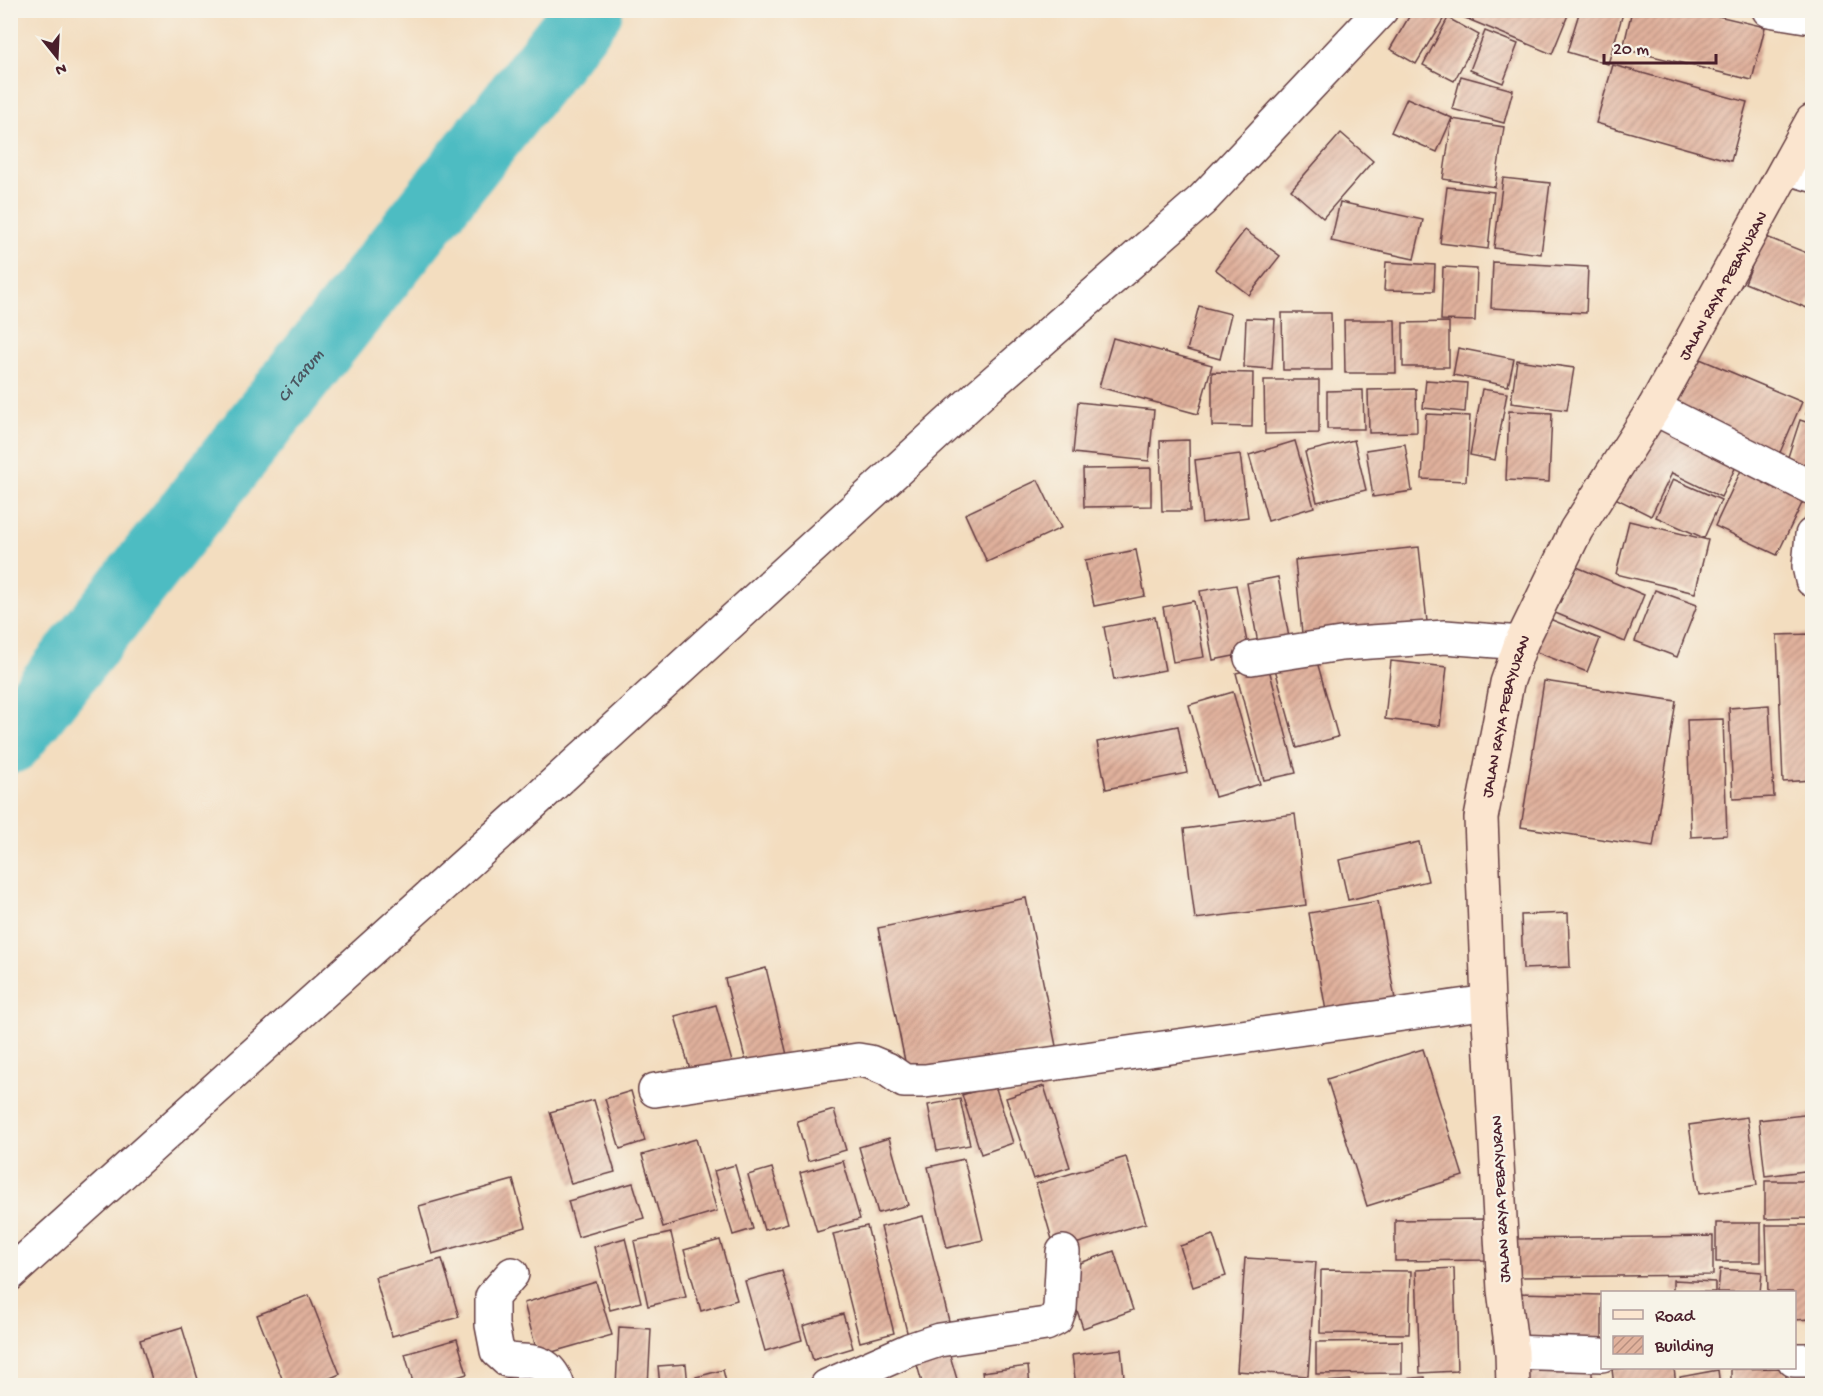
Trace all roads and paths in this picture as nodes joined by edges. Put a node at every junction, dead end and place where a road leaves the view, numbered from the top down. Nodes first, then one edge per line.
1 (1380, 10) edge
2 (1769, 10) edge
3 (1812, 17) edge
4 (1812, 121) edge
5 (1800, 172) edge
6 (1654, 408) junction
7 (1812, 488) edge
8 (1812, 535) edge
9 (1812, 580) edge
10 (1521, 643) junction
11 (1251, 657) dead end
12 (1488, 1002) junction
13 (655, 1090) dead end
14 (1063, 1252) dead end
15 (10, 1274) edge
16 (512, 1274) dead end
17 (1512, 1352) junction
18 (1601, 1354) edge
19 (1796, 1360) edge
20 (1812, 1360) edge
21 (558, 1386) edge
22 (827, 1386) edge
23 (1513, 1386) edge

1 - 15 street
2 - 3 street
4 - 5 main road, JALAN RAYA PEBAYURAN
5 - 6 main road, JALAN RAYA PEBAYURAN
6 - 7 street
6 - 10 main road, JALAN RAYA PEBAYURAN
8 - 9 street
10 - 11 street
10 - 12 main road, JALAN RAYA PEBAYURAN
12 - 13 street
12 - 17 main road, JALAN RAYA PEBAYURAN
14 - 22 street
16 - 21 street
17 - 18 street
17 - 23 main road, JALAN RAYA PEBAYURAN
19 - 20 street

